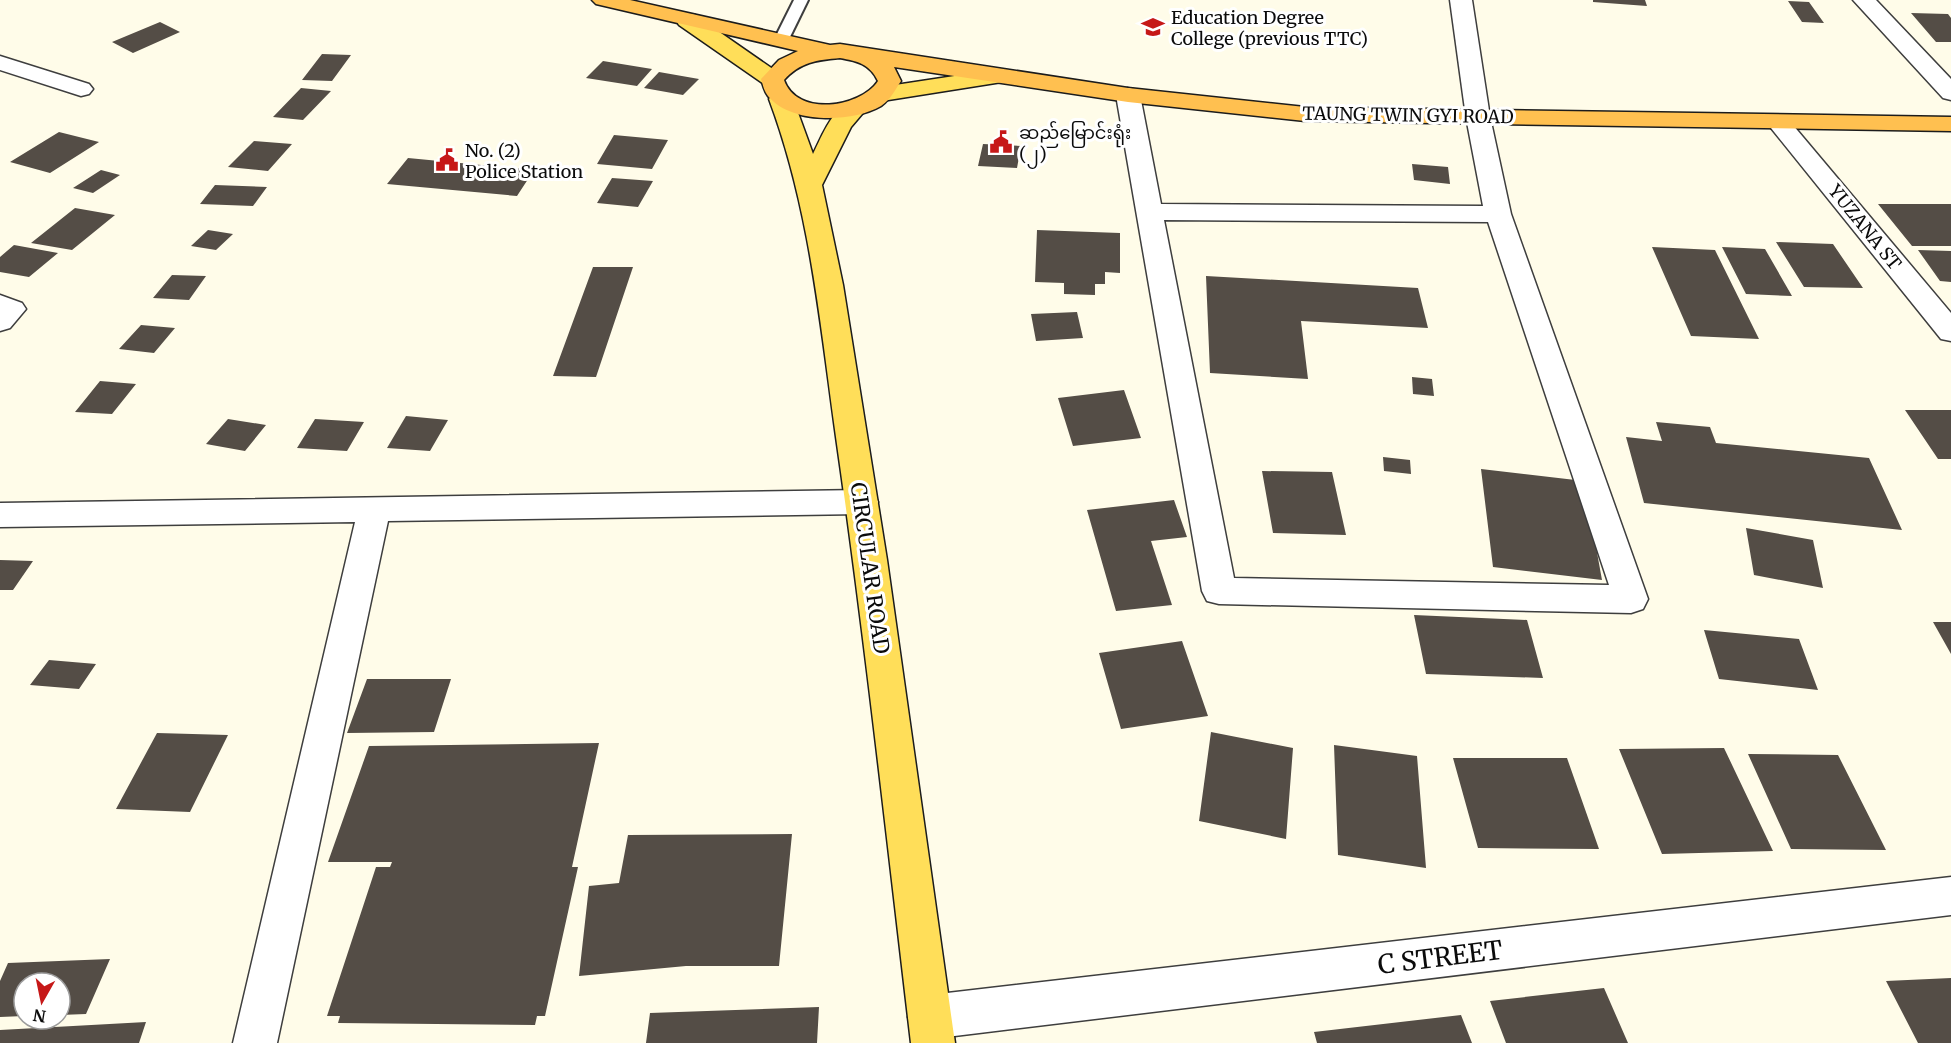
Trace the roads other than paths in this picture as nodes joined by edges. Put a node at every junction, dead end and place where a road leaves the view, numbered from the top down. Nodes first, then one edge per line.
1 (603, 0) edge
2 (801, 0) edge
3 (1461, 0) edge
4 (1864, 0) edge
5 (687, 20) junction
6 (781, 42) junction
7 (840, 51) junction
8 (869, 57) junction
9 (0, 63) edge
10 (994, 77) junction
11 (81, 89) dead end
12 (777, 89) junction
13 (1951, 93) edge
14 (882, 94) junction
15 (1128, 95) junction
16 (855, 107) junction
17 (1478, 117) junction
18 (1779, 123) junction
19 (1951, 124) edge
20 (811, 183) junction
21 (1149, 212) junction
22 (1498, 214) junction
23 (0, 304) edge
24 (0, 322) edge
25 (1951, 332) edge
26 (862, 502) junction
27 (374, 510) junction
28 (0, 515) edge
29 (1951, 896) edge
30 (932, 1030) edge
31 (255, 1043) edge

1 - 5 highway
2 - 6 lane
3 - 17 street
4 - 13 street
5 - 6 highway
5 - 12 main road
6 - 7 highway
7 - 8 highway, TAUNG TWIN GYI ROAD
7 - 12 highway
8 - 10 highway, TAUNG TWIN GYI ROAD
8 - 14 highway
9 - 11 street
10 - 14 main road
10 - 15 highway, TAUNG TWIN GYI ROAD
12 - 16 highway
12 - 20 main road, CIRCULAR ROAD
14 - 16 highway
15 - 17 highway, TAUNG TWIN GYI ROAD
15 - 21 street
16 - 20 main road
17 - 18 highway, TAUNG TWIN GYI ROAD
17 - 22 street
18 - 19 highway, TAUNG TWIN GYI ROAD
18 - 25 street, YUZANA ST
20 - 26 main road, CIRCULAR ROAD
21 - 22 street
21 - 22 street
23 - 24 street
26 - 27 street
26 - 30 main road, CIRCULAR ROAD
27 - 28 street
27 - 31 street
29 - 30 street, C STREET

